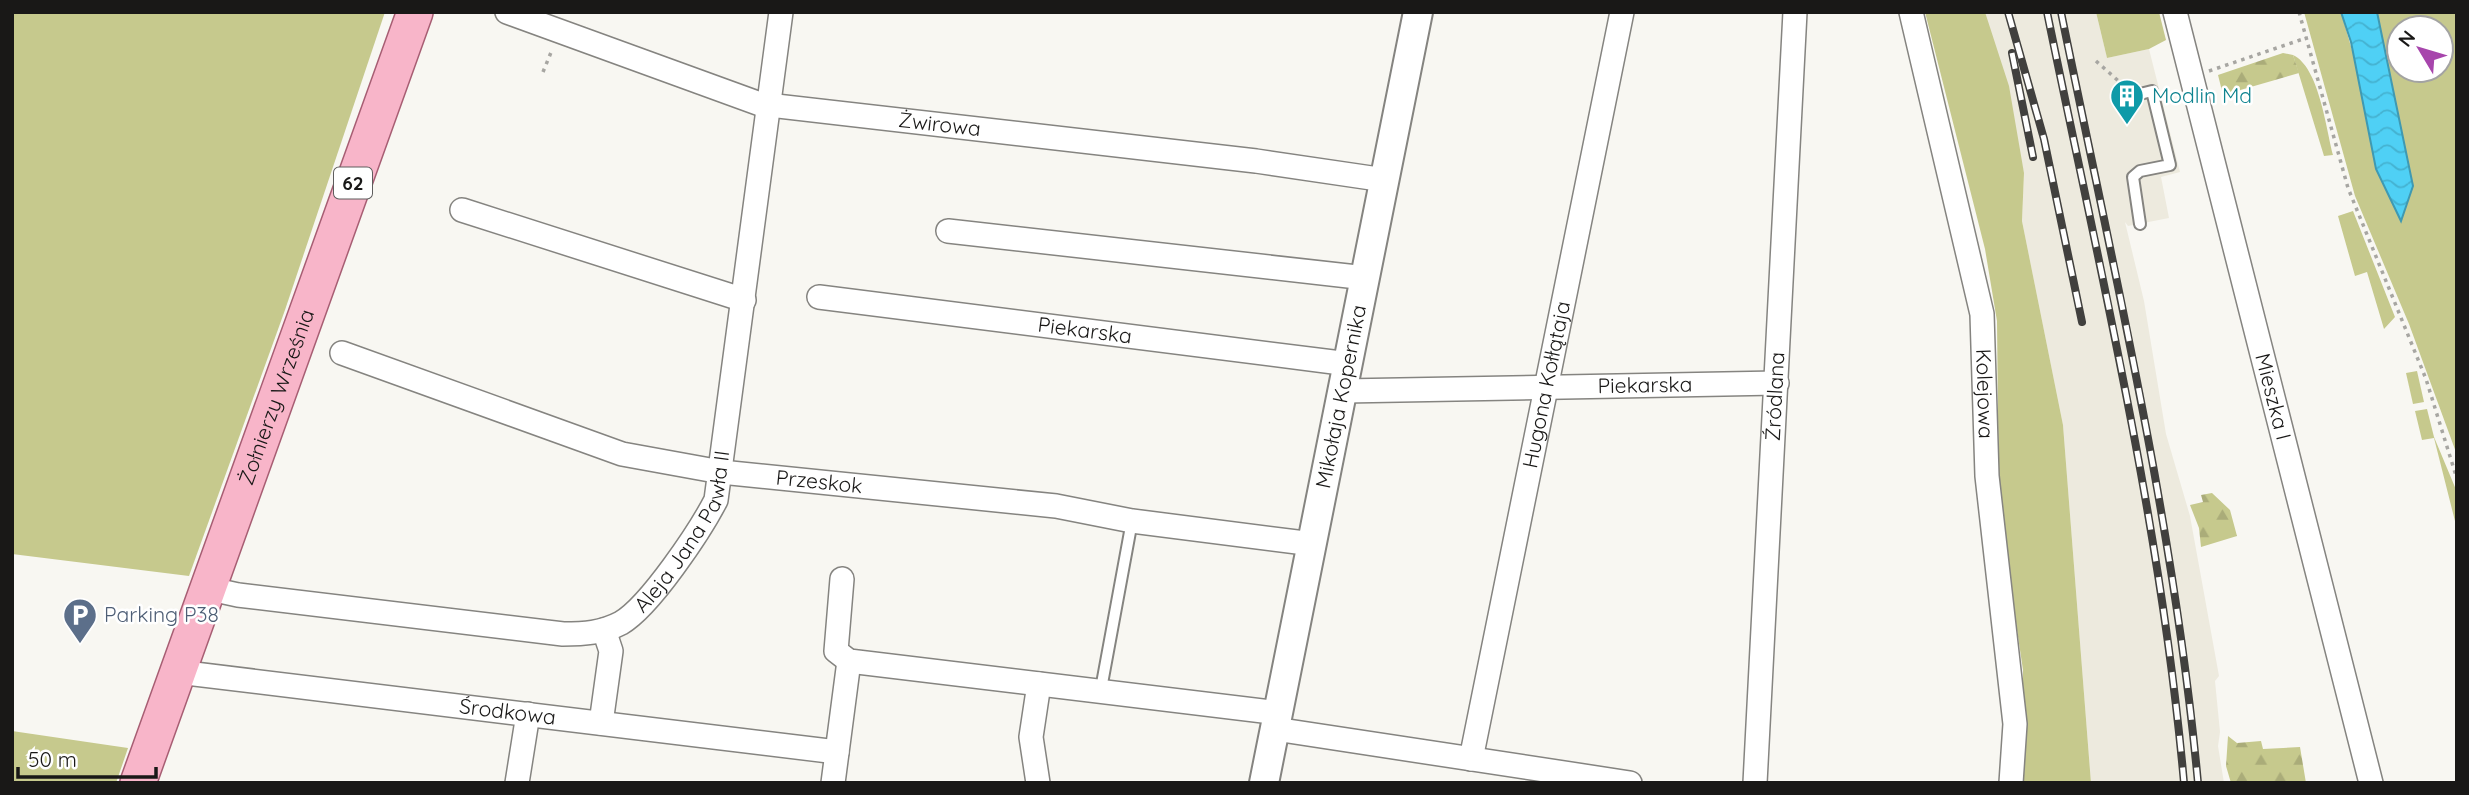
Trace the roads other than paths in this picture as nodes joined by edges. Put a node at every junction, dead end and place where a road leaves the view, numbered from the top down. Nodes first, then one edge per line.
1 (415, 12) edge
2 (507, 12) edge
3 (781, 12) edge
4 (1418, 12) edge
5 (1622, 12) edge
6 (1795, 12) edge
7 (1911, 12) edge
8 (2175, 12) edge
9 (2128, 97) road end
10 (769, 104) junction
11 (1385, 180) junction
12 (462, 210) dead end
13 (2140, 224) dead end
14 (948, 230) dead end
15 (1366, 278) junction
16 (819, 297) dead end
17 (744, 300) junction
18 (342, 354) dead end
19 (1347, 377) junction
20 (1777, 383) junction
21 (1546, 386) junction
22 (721, 472) junction
23 (1132, 521) junction
24 (1312, 544) junction
25 (842, 579) dead end
26 (206, 588) junction
27 (604, 630) junction
28 (849, 661) junction
29 (178, 672) junction
30 (1039, 684) junction
31 (1101, 689) junction
32 (528, 714) junction
33 (1277, 721) junction
34 (601, 723) junction
35 (837, 752) junction
36 (1471, 759) junction
37 (1550, 776) edge
38 (138, 783) edge
39 (517, 783) edge
40 (833, 783) edge
41 (1038, 783) edge
42 (1264, 783) edge
43 (1630, 783) edge
44 (1755, 783) edge
45 (2011, 783) edge
46 (2371, 783) edge

1 - 26 main road, Żołnierzy Września / 62
2 - 10 street, Żwirowa
3 - 10 street, Aleja Jana Pawła II
4 - 11 street, Mikołaja Kopernika
5 - 21 street, Hugona Kołłątaja
6 - 20 street, Źródlana
7 - 45 street, Kolejowa
8 - 46 street, Mieszka I
9 - 13 lane
10 - 11 street, Żwirowa
10 - 17 street, Aleja Jana Pawła II
11 - 15 street, Mikołaja Kopernika
12 - 17 street
14 - 15 street
15 - 19 street, Mikołaja Kopernika
16 - 19 street, Piekarska
17 - 22 street, Aleja Jana Pawła II
18 - 22 street, Przeskok
19 - 21 street, Piekarska
19 - 24 street, Mikołaja Kopernika
20 - 21 street, Piekarska
20 - 44 street, Źródlana
21 - 36 street, Hugona Kołłątaja
22 - 23 street, Przeskok
22 - 27 street, Aleja Jana Pawła II
23 - 24 street, Przeskok
23 - 31 lane
24 - 33 street, Mikołaja Kopernika
25 - 28 street
26 - 27 street, Aleja Jana Pawła II
26 - 29 main road, Żołnierzy Września / 62
27 - 34 street
28 - 30 street
28 - 35 street
29 - 32 street, Środkowa
29 - 38 main road, Żołnierzy Września / 62
30 - 31 street
30 - 41 street
31 - 33 street
32 - 34 street, Środkowa
32 - 39 street
33 - 36 street
33 - 42 street, Mikołaja Kopernika
34 - 35 street, Środkowa
35 - 40 street
36 - 37 street
37 - 43 street

